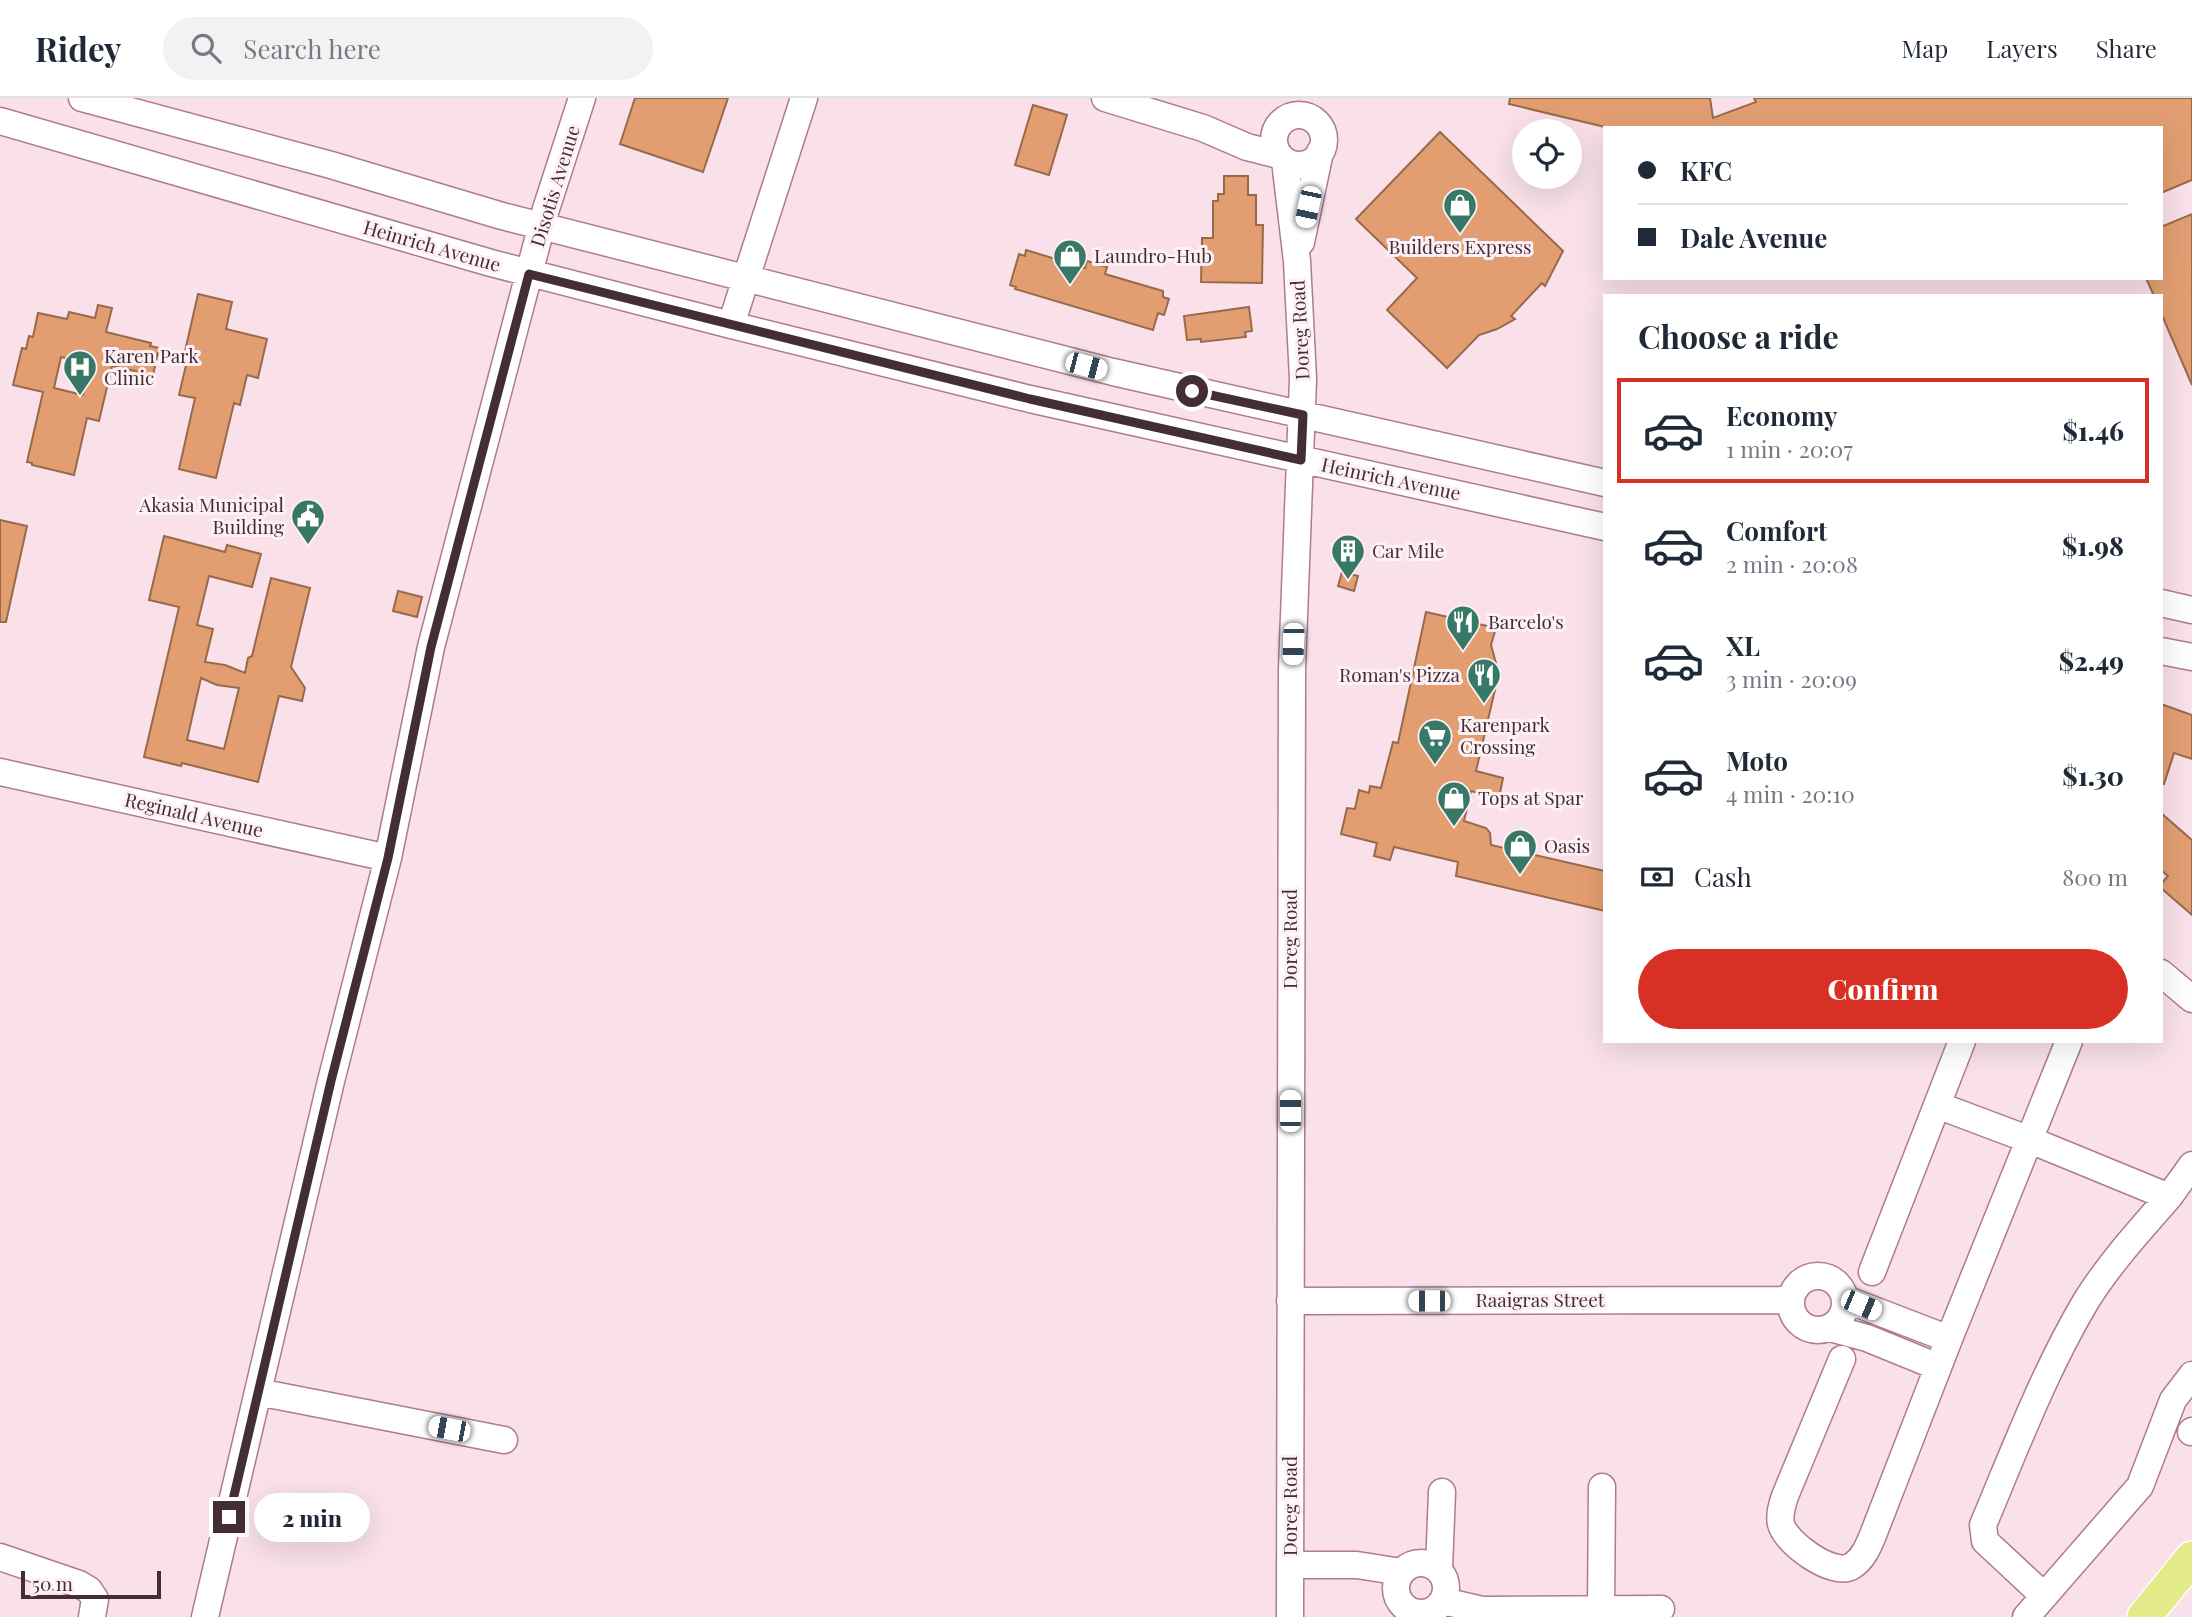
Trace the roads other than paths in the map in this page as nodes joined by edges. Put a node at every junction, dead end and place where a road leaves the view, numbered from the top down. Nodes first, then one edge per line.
1 (82, 98) edge
2 (582, 98) edge
3 (804, 98) edge
4 (1105, 98) edge
5 (1293, 111) edge
6 (0, 121) edge
7 (1203, 128) junction
8 (1320, 152) junction
9 (1282, 158) junction
10 (542, 226) junction
11 (1297, 261) junction
12 (529, 274) junction
13 (746, 279) junction
14 (731, 325) junction
15 (1303, 415) junction
16 (1301, 460) junction
17 (1350, 471) junction
18 (1603, 483) edge
19 (1298, 518) junction
20 (1603, 527) edge
21 (2163, 603) edge
22 (2192, 610) edge
23 (2163, 651) edge
24 (2192, 657) edge
25 (0, 772) edge
26 (388, 858) junction
27 (2163, 975) edge
28 (2192, 999) edge
29 (1961, 1043) edge
30 (2068, 1043) edge
31 (1937, 1105) junction
32 (2030, 1140) junction
33 (2192, 1165) edge
34 (2169, 1197) junction
35 (1872, 1272) dead end
36 (1845, 1299) junction
37 (1790, 1300) junction
38 (1290, 1301) junction
39 (1829, 1328) junction
40 (1949, 1339) junction
41 (1842, 1359) dead end
42 (1938, 1367) junction
43 (2192, 1376) edge
44 (258, 1392) junction
45 (504, 1440) dead end
46 (1602, 1487) dead end
47 (1442, 1492) dead end
48 (0, 1557) edge
49 (2192, 1558) edge
50 (1290, 1565) junction
51 (1439, 1569) junction
52 (1401, 1572) junction
53 (2044, 1596) junction
54 (1443, 1601) junction
55 (1661, 1609) dead end
56 (1601, 1610) junction
57 (1407, 1613) edge
58 (92, 1617) edge
59 (205, 1617) edge
60 (1290, 1617) edge
61 (2026, 1617) edge
62 (2144, 1617) edge

1 - 10 street
2 - 10 street, Disotis Avenue
3 - 13 street
4 - 7 street
5 - 7 street
5 - 8 street, Doreg Road
5 - 9 street, Doreg Road
6 - 12 street, Heinrich Avenue
7 - 9 street
8 - 9 street
8 - 11 street, Doreg Road
9 - 11 street, Doreg Road
10 - 12 street, Disotis Avenue
10 - 13 street
11 - 15 street, Doreg Road
12 - 14 street, Heinrich Avenue
12 - 26 street, Disotis Avenue
13 - 14 street
13 - 15 street
14 - 16 street, Heinrich Avenue
15 - 16 street, Doreg Road
15 - 18 street
16 - 17 street, Heinrich Avenue
16 - 19 street, Doreg Road
17 - 19 street
17 - 20 street, Heinrich Avenue
19 - 38 street, Doreg Road
21 - 22 street
23 - 24 street
25 - 26 street, Reginald Avenue
26 - 44 street, Disotis Avenue
27 - 28 street
29 - 31 street
30 - 32 street
31 - 32 street
31 - 35 street
32 - 34 street
32 - 40 street
33 - 34 street
34 - 53 street
36 - 37 street
36 - 39 street
36 - 40 street
37 - 38 street, Raaigras Street
37 - 39 street
38 - 50 street, Doreg Road
39 - 42 street
40 - 42 street
41 - 42 street
43 - 53 street
44 - 45 street
44 - 59 street, Disotis Avenue
46 - 56 street
47 - 51 street
48 - 58 street
49 - 62 main road
50 - 52 street
50 - 60 street, Doreg Road
51 - 52 street
51 - 54 street
52 - 57 street
53 - 61 street
54 - 56 street
54 - 57 street
55 - 56 street

